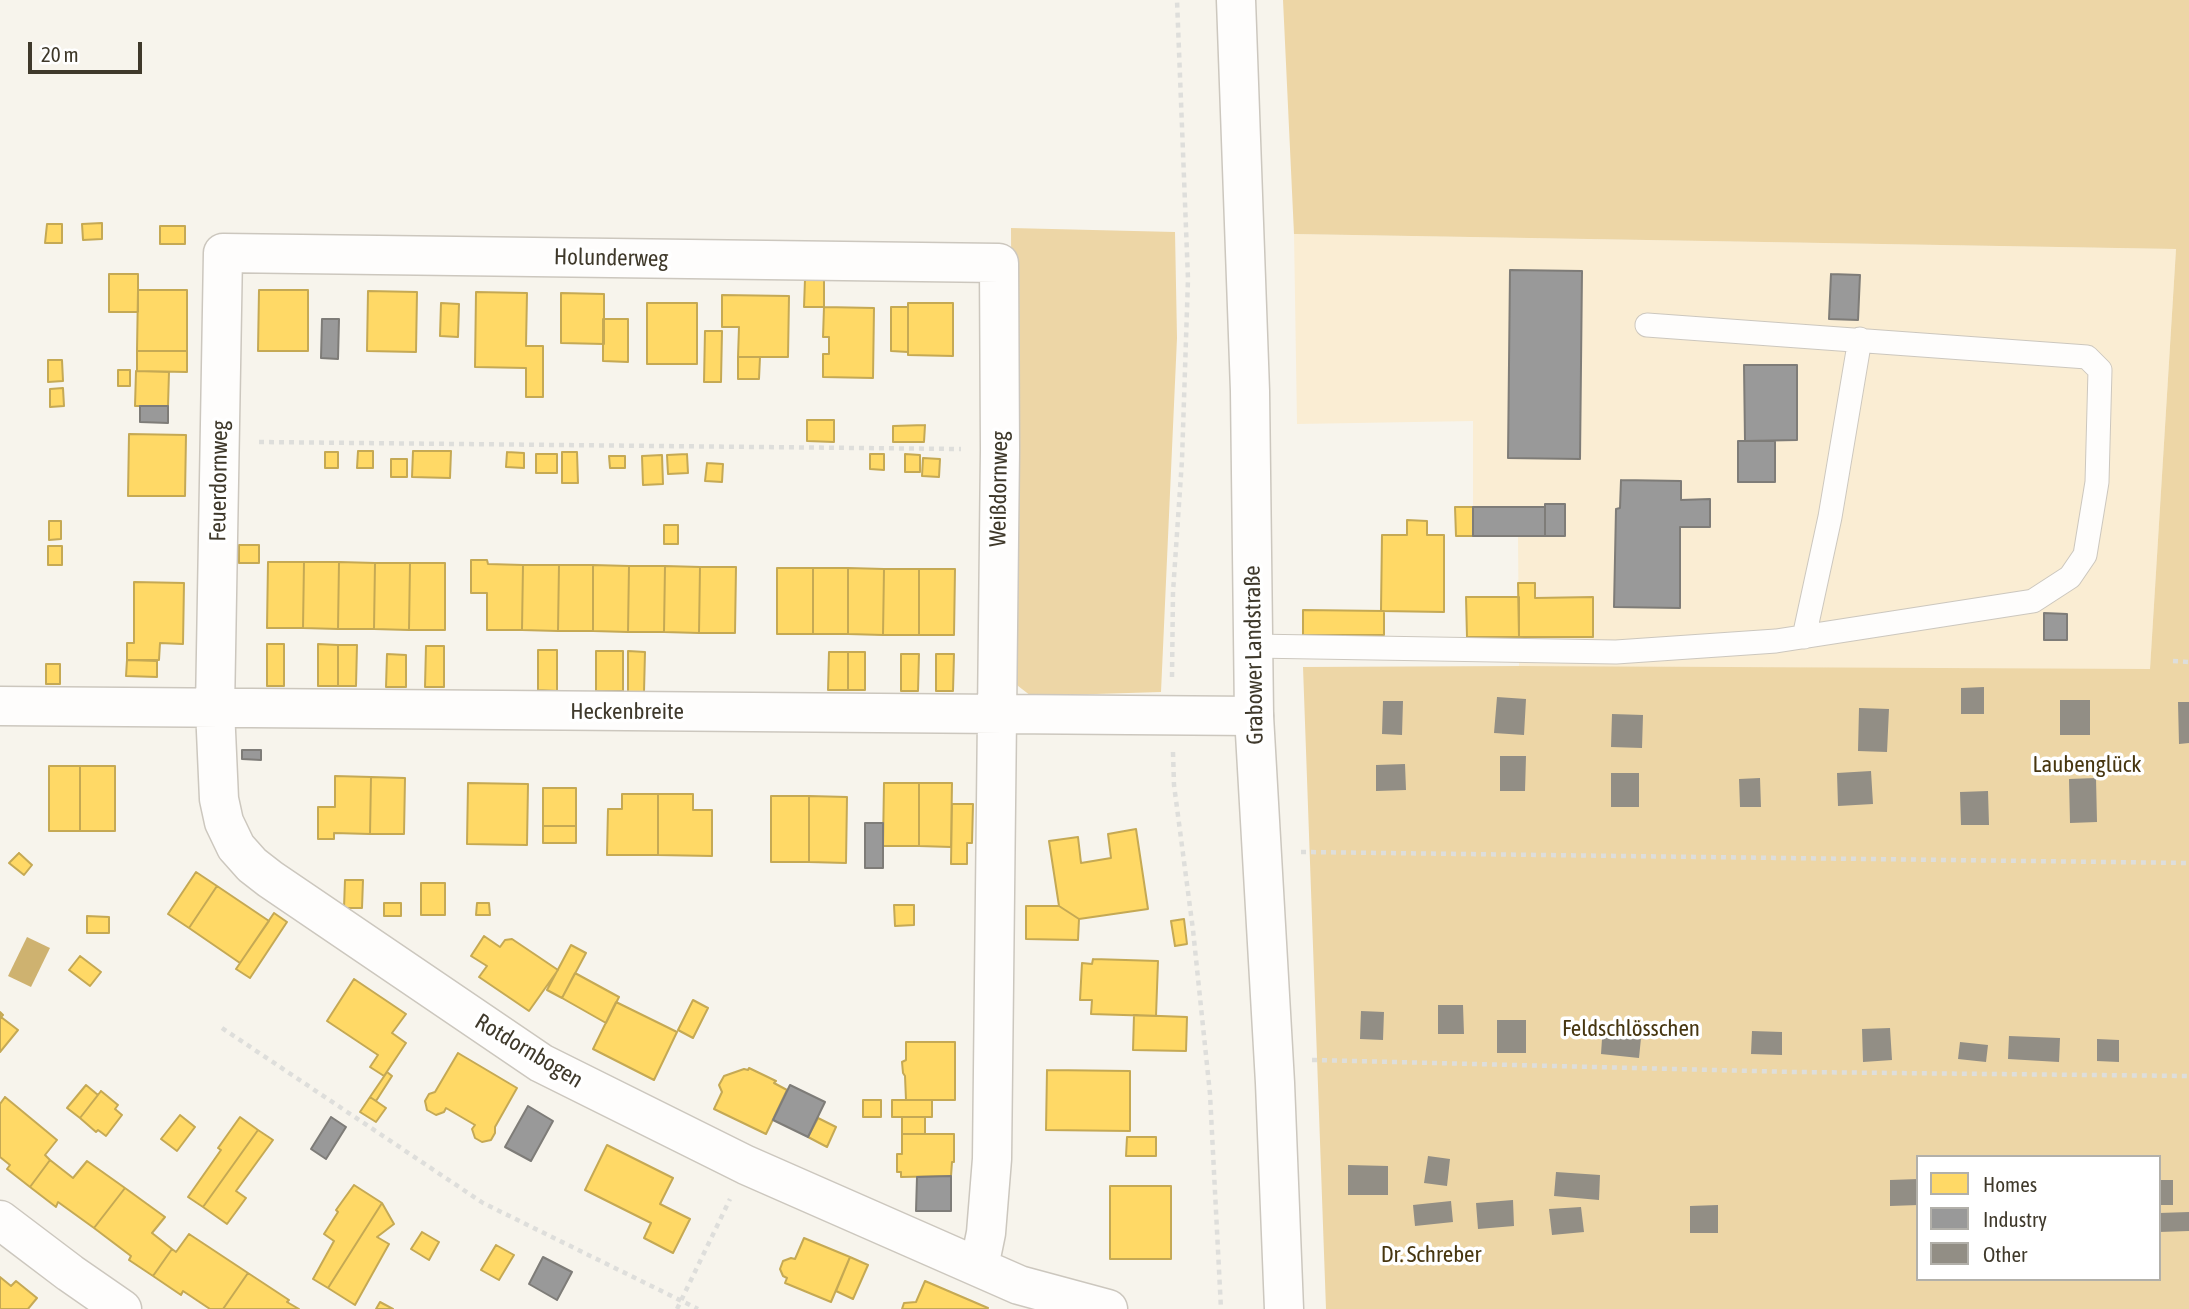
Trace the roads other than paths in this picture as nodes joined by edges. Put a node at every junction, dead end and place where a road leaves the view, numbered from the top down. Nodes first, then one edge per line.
1 (1236, 0) edge
2 (223, 253) joint
3 (999, 263) joint
4 (1647, 325) dead end
5 (1860, 339) junction
6 (1804, 637) junction
7 (1253, 646) junction
8 (0, 706) edge
9 (215, 709) junction
10 (996, 715) junction
11 (1254, 716) junction
12 (0, 1220) edge
13 (979, 1266) junction
14 (122, 1309) edge
15 (1108, 1309) edge
16 (1284, 1309) edge

1 - 7 street, Grabower Landstraße
2 - 3 street, Holunderweg
2 - 9 street, Feuerdornweg
3 - 10 street, Weißdornweg
4 - 5 lane
5 - 6 lane
5 - 6 lane
6 - 7 lane
7 - 11 street, Grabower Landstraße
8 - 9 street, Heckenbreite
9 - 10 street, Heckenbreite
9 - 13 street, Rotdornbogen
10 - 11 street, Heckenbreite
10 - 13 street
11 - 16 street, Grabower Landstraße
12 - 14 street
13 - 15 street, Rotdornbogen

